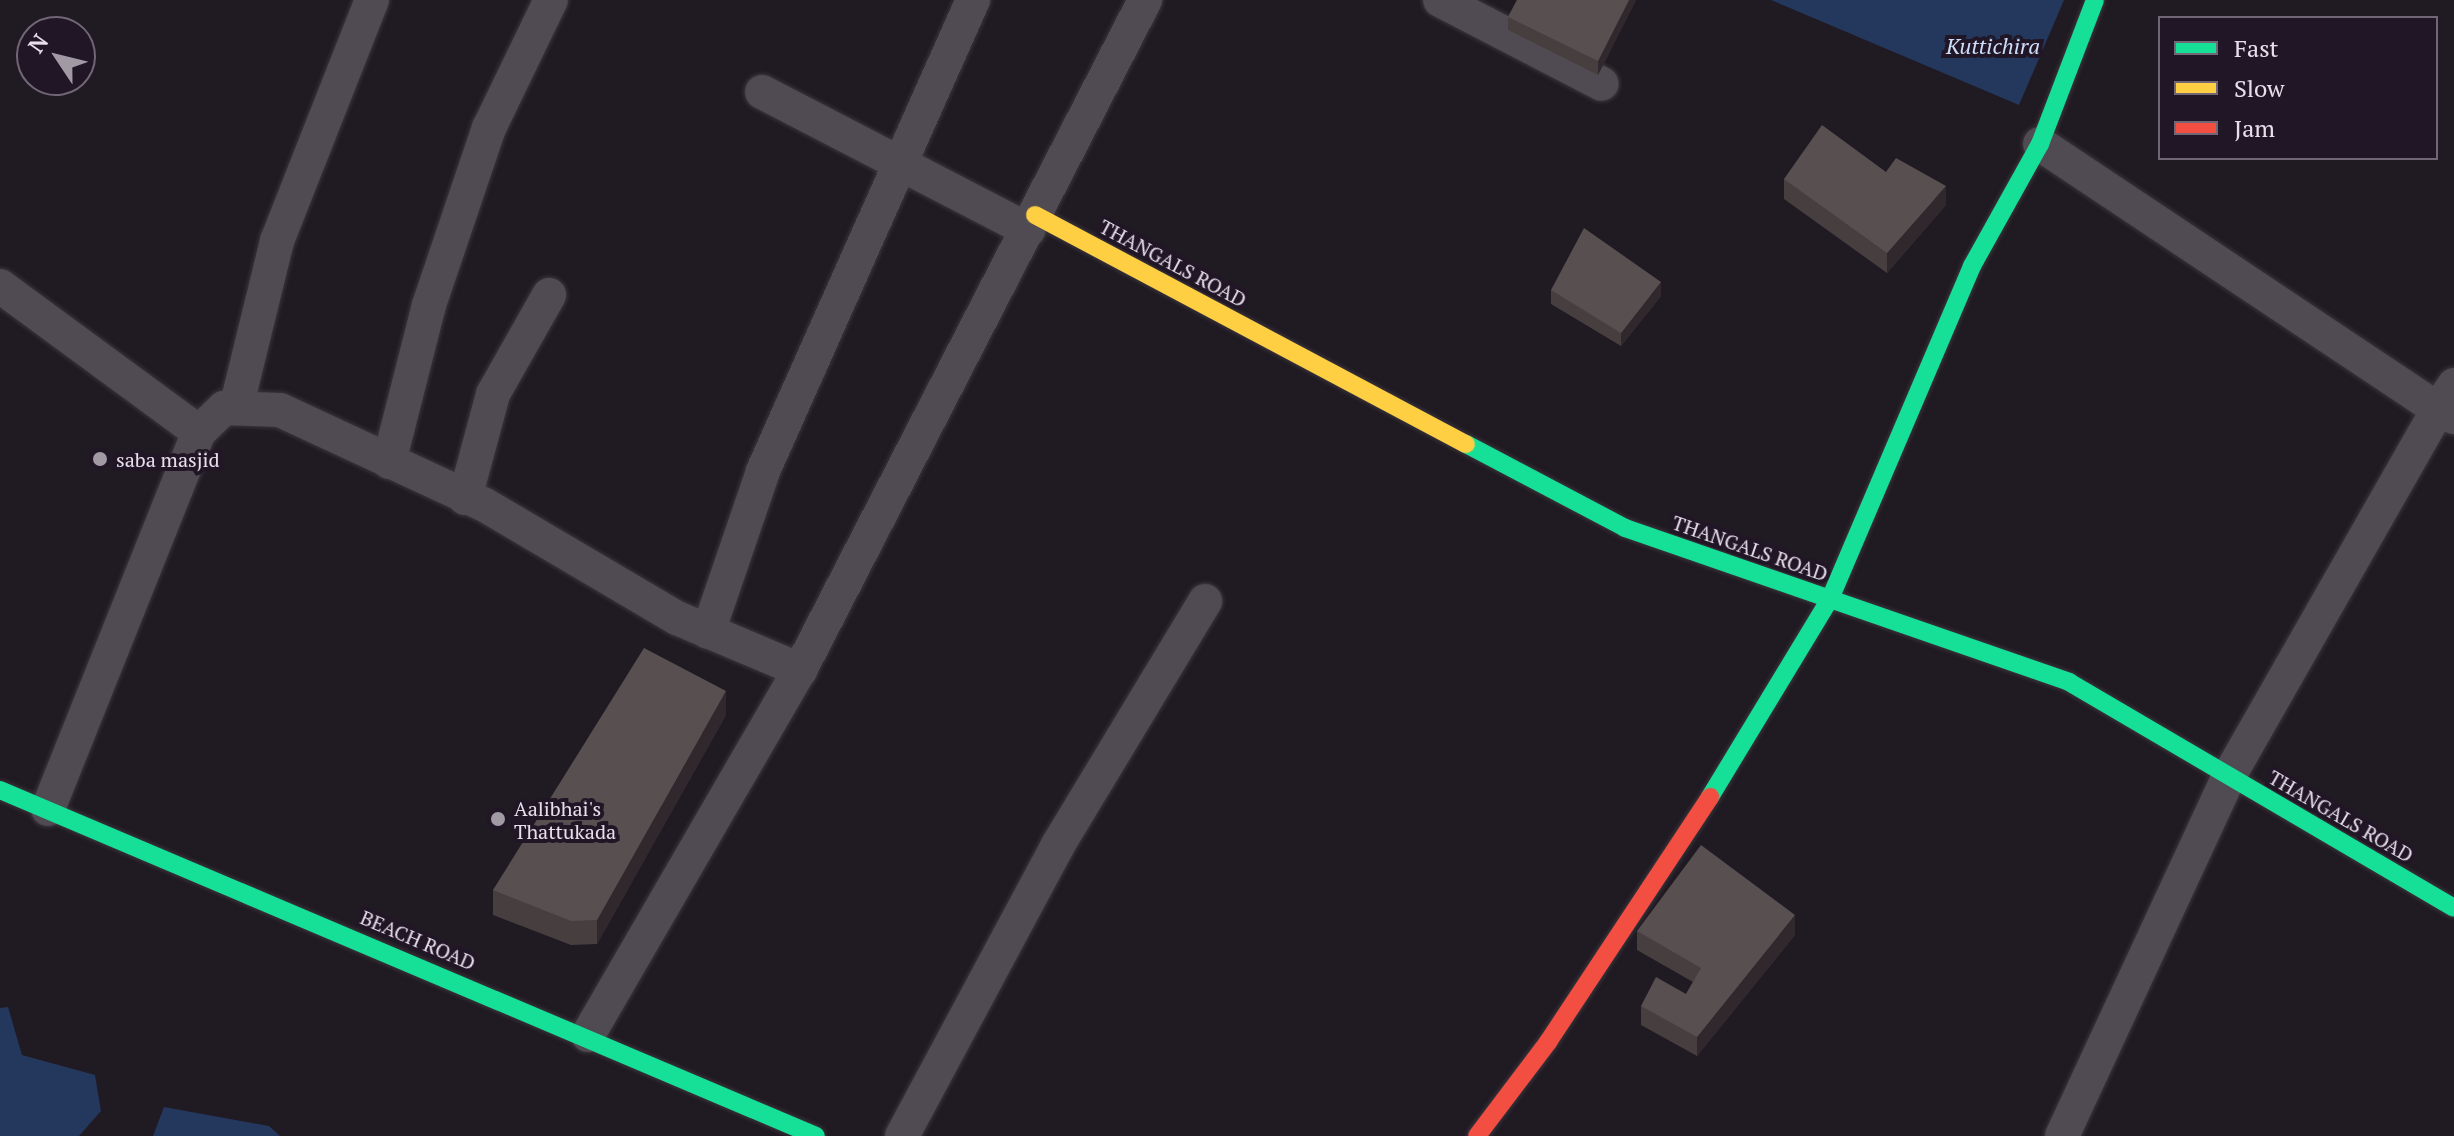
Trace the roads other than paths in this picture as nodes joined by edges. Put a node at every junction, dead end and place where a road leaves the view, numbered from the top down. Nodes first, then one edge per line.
1 (372, 0) edge
2 (551, 0) edge
3 (973, 0) edge
4 (1145, 0) edge
5 (1440, 0) edge
6 (2095, 0) edge
7 (1602, 84) dead end
8 (762, 92) dead end
9 (2040, 144) junction
10 (899, 163) junction
11 (1032, 222) junction
12 (0, 286) edge
13 (549, 295) dead end
14 (2449, 404) edge
15 (236, 408) junction
16 (199, 432) junction
17 (389, 462) junction
18 (465, 498) junction
19 (1830, 599) junction
20 (1205, 601) dead end
21 (708, 632) junction
22 (800, 670) junction
23 (2229, 776) junction
24 (0, 790) edge
25 (48, 809) junction
26 (2454, 908) edge
27 (588, 1035) junction
28 (816, 1136) edge
29 (902, 1136) edge
30 (1477, 1136) edge
31 (2062, 1136) edge

1 - 15 street
2 - 17 street
3 - 10 street
4 - 11 street
5 - 7 street
6 - 9 street
8 - 10 street
9 - 14 street
9 - 19 street
10 - 11 street
10 - 21 street
11 - 19 street, THANGALS ROAD
11 - 22 street
12 - 16 street
13 - 18 street
14 - 23 street
15 - 16 street
15 - 17 street
16 - 25 street
17 - 18 street
18 - 21 street
19 - 23 street, THANGALS ROAD
19 - 30 street
20 - 29 street
21 - 22 street
22 - 27 street
23 - 26 street, THANGALS ROAD
23 - 31 street
24 - 25 street, BEACH ROAD
25 - 27 street, BEACH ROAD
27 - 28 street, BEACH ROAD

